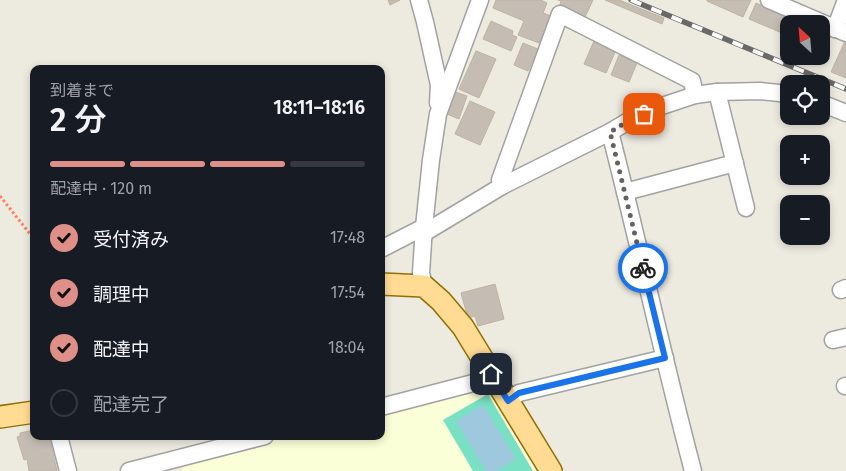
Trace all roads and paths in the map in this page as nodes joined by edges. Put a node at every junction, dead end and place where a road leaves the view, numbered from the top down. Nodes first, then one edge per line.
1 (419, 0) edge
2 (480, 0) edge
3 (769, 0) edge
4 (846, 0) edge
5 (841, 31) edge
6 (717, 92) junction
7 (780, 93) edge
8 (694, 96) junction
9 (830, 107) edge
10 (846, 113) edge
11 (438, 114) junction
12 (610, 132) junction
13 (735, 163) junction
14 (502, 186) junction
15 (626, 192) junction
16 (0, 196) edge
17 (746, 208) dead end
18 (424, 230) junction
19 (30, 234) edge
20 (385, 247) edge
21 (385, 284) edge
22 (424, 286) junction
23 (665, 358) junction
24 (491, 374) junction
25 (508, 401) junction
26 (385, 406) edge
27 (30, 413) edge
28 (0, 417) edge
29 (60, 440) edge
30 (252, 440) edge
31 (170, 466) edge
32 (68, 471) edge
33 (129, 471) edge
34 (552, 471) edge
35 (693, 471) edge

1 - 11 street
2 - 11 street
3 - 5 street
4 - 5 street
6 - 7 street
6 - 8 street
6 - 13 street
8 - 12 street
8 - 14 street
9 - 10 street
11 - 18 street
12 - 14 street
12 - 15 street
13 - 15 street
13 - 17 street
14 - 18 street
15 - 23 street
16 - 19 path
18 - 20 street
18 - 22 street
21 - 22 main road
22 - 24 main road
23 - 25 street
23 - 35 street
24 - 25 main road
24 - 26 street
25 - 34 main road
27 - 28 main road
29 - 32 street
30 - 31 street
31 - 33 street

